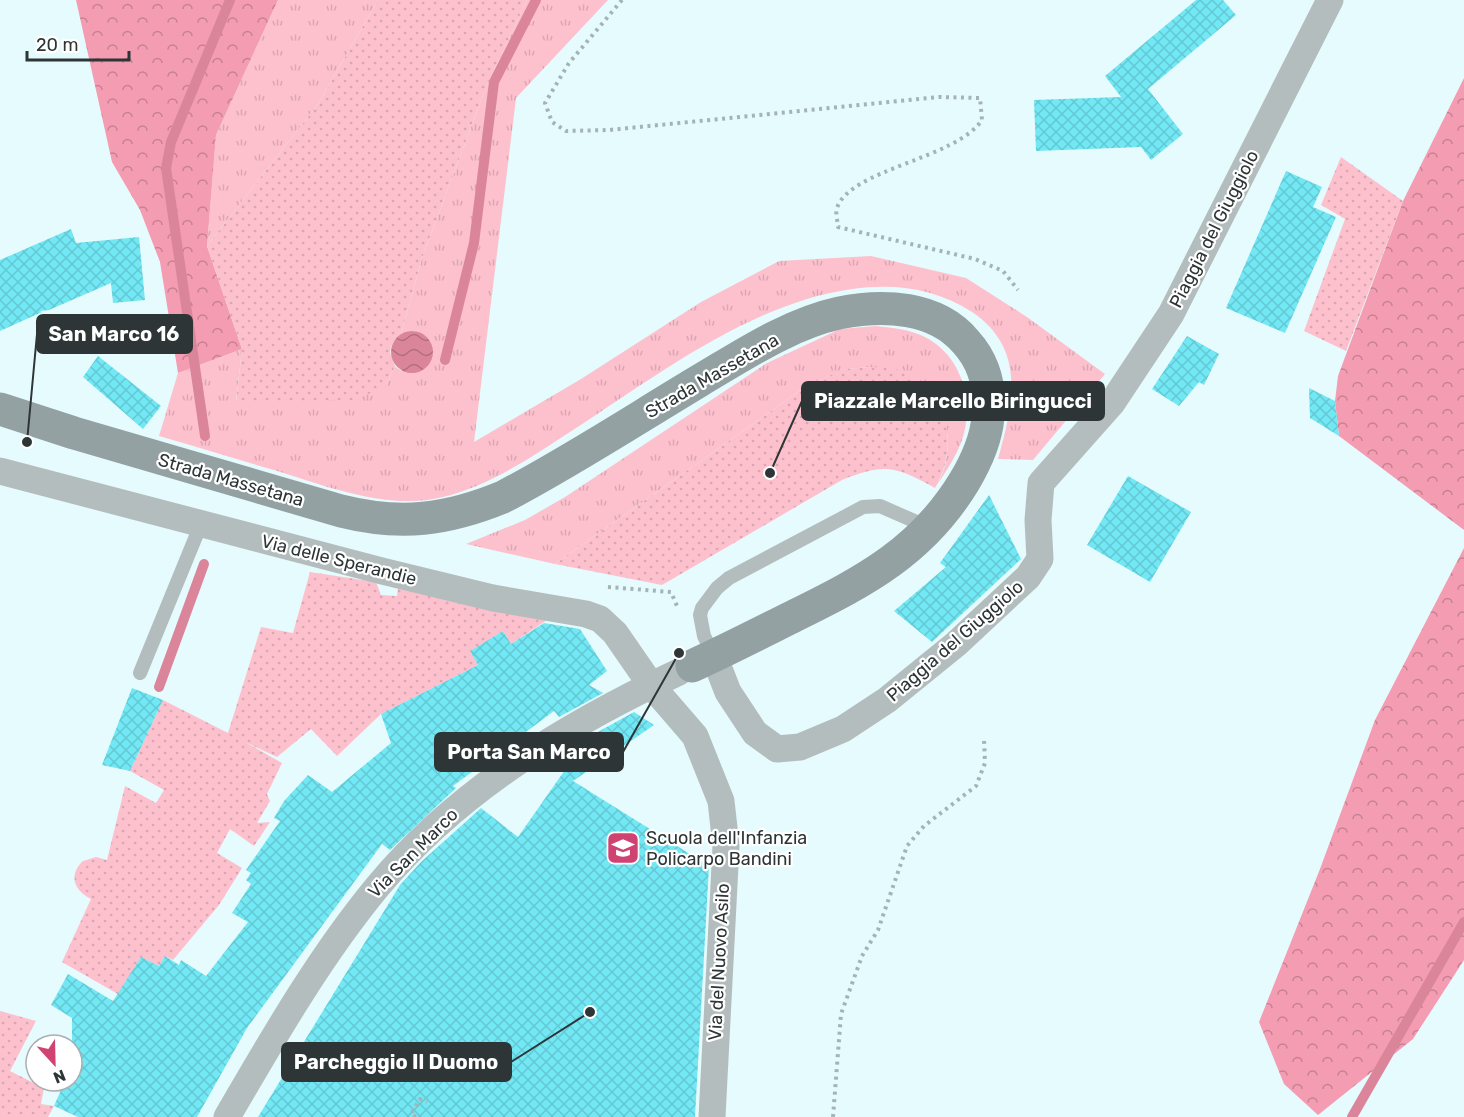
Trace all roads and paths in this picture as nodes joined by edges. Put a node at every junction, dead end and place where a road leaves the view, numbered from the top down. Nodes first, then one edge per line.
1 (622, 0) edge
2 (1330, 0) edge
3 (1018, 290) dead end
4 (0, 409) edge
5 (0, 471) edge
6 (201, 524) junction
7 (930, 528) junction
8 (606, 587) dead end
9 (680, 613) dead end
10 (695, 664) junction
11 (140, 674) dead end
12 (651, 685) junction
13 (984, 739) dead end
14 (427, 1102) dead end
15 (227, 1117) edge
16 (416, 1117) edge
17 (712, 1117) edge
18 (832, 1117) edge

1 - 3 path
2 - 10 street, Piaggia del Giuggiolo
4 - 7 street, Strada Massetana
5 - 6 street, Via delle Sperandie
6 - 11 lane
6 - 12 street, Via delle Sperandie
7 - 10 street, Strada Massetana
7 - 10 lane
8 - 9 path
10 - 12 street, Via San Marco
12 - 15 street, Via San Marco
12 - 17 street, Via del Nuovo Asilo
13 - 18 path
14 - 16 path

